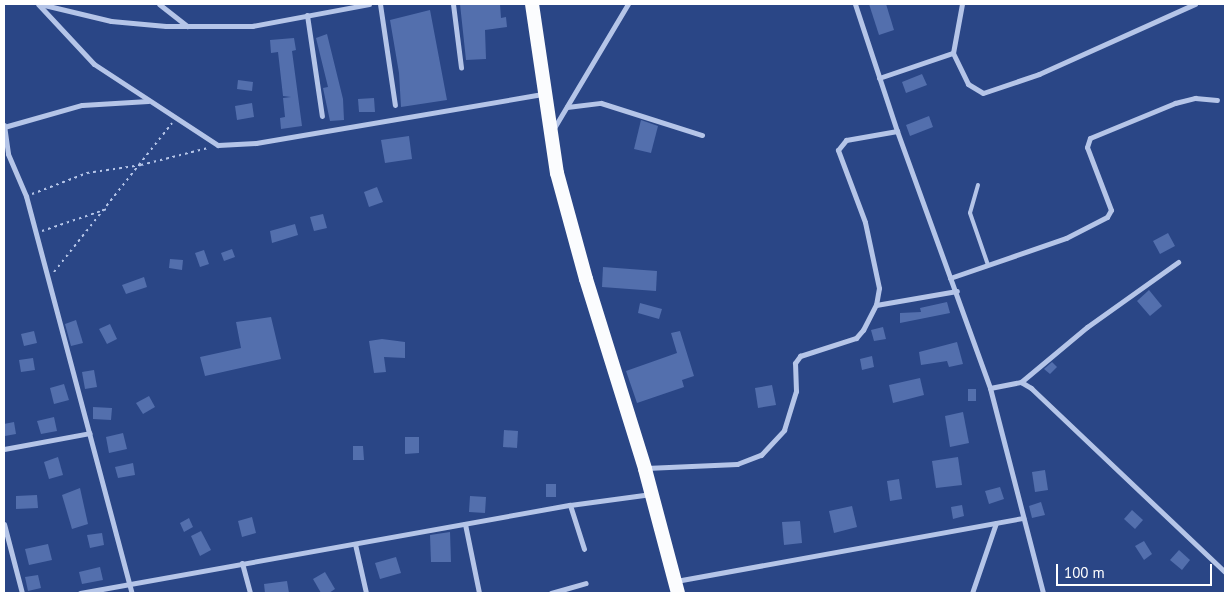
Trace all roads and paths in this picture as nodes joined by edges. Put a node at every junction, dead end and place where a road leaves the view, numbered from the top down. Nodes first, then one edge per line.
1 (39, 4) edge
2 (159, 4) edge
3 (369, 4) edge
4 (380, 4) edge
5 (453, 4) edge
6 (532, 4) edge
7 (628, 4) edge
8 (855, 4) edge
9 (962, 4) edge
10 (1195, 4) edge
11 (307, 15) junction
12 (188, 26) junction
13 (953, 53) junction
14 (461, 66) dead end
15 (879, 78) junction
16 (544, 94) junction
17 (1217, 100) dead end
18 (149, 101) junction
19 (395, 105) dead end
20 (567, 107) junction
21 (322, 116) dead end
22 (175, 119) junction
23 (4, 127) edge
24 (897, 131) junction
25 (551, 133) junction
26 (702, 135) dead end
27 (218, 145) junction
28 (141, 165) junction
29 (978, 185) dead end
30 (26, 196) junction
31 (106, 210) junction
32 (35, 233) junction
33 (1178, 262) dead end
34 (988, 265) junction
35 (950, 278) junction
36 (46, 280) junction
37 (957, 291) junction
38 (876, 305) junction
39 (1021, 382) junction
40 (990, 388) junction
41 (90, 433) junction
42 (4, 448) edge
43 (645, 468) junction
44 (651, 494) junction
45 (570, 505) junction
46 (1023, 518) junction
47 (996, 523) junction
48 (4, 524) edge
49 (465, 524) junction
50 (355, 544) junction
51 (584, 549) dead end
52 (242, 563) junction
53 (1225, 572) edge
54 (129, 583) junction
55 (586, 583) dead end
56 (676, 587) edge
57 (22, 593) edge
58 (80, 593) edge
59 (132, 593) edge
60 (250, 593) edge
61 (366, 593) edge
62 (479, 593) edge
63 (551, 593) edge
64 (972, 593) edge
65 (1043, 593) edge

1 - 12 street
1 - 18 street
2 - 12 street
3 - 11 street
4 - 19 street
5 - 14 street
6 - 16 highway
7 - 20 street
8 - 15 street
9 - 13 street
10 - 13 street
11 - 12 street
11 - 21 street
13 - 15 street
15 - 24 street
16 - 25 highway
16 - 27 street
17 - 34 street
18 - 22 street
18 - 23 street
20 - 25 street
20 - 26 street
22 - 27 street
22 - 28 path
23 - 30 street
24 - 35 street
24 - 38 street
25 - 43 highway
27 - 28 path
28 - 30 path
28 - 31 path
29 - 34 lane
30 - 32 street
31 - 32 path
31 - 36 path
32 - 36 street
33 - 39 street
34 - 35 street
35 - 37 street
36 - 41 street
37 - 38 street
37 - 40 street
38 - 43 street
39 - 40 street
39 - 53 street
40 - 46 street
41 - 42 street
41 - 54 street
43 - 44 highway
44 - 45 street
44 - 56 highway
45 - 49 street
45 - 51 street
46 - 47 street
46 - 65 street
47 - 56 street
47 - 64 street
48 - 57 street
49 - 50 street
49 - 62 street
50 - 52 street
50 - 61 street
52 - 54 street
52 - 60 street
54 - 58 street
54 - 59 street
55 - 63 street

